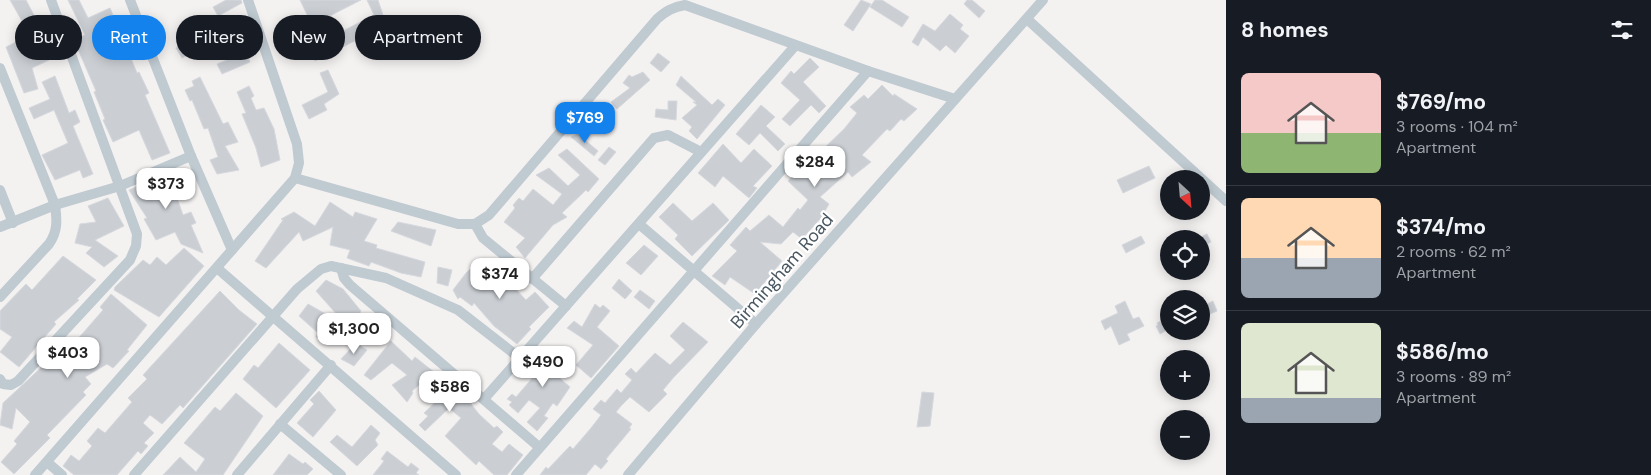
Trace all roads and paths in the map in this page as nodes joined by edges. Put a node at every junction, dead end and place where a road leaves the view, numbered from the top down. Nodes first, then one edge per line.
1 (51, 0) edge
2 (130, 0) edge
3 (248, 0) edge
4 (1043, 0) edge
5 (1026, 19) junction
6 (796, 46) junction
7 (0, 68) edge
8 (868, 71) junction
9 (955, 99) junction
10 (701, 152) junction
11 (191, 156) junction
12 (296, 178) junction
13 (120, 186) junction
14 (0, 190) edge
15 (1226, 201) edge
16 (55, 205) junction
17 (13, 222) junction
18 (475, 224) junction
19 (639, 224) junction
20 (0, 227) edge
21 (232, 250) junction
22 (217, 268) junction
23 (341, 268) junction
24 (693, 270) junction
25 (532, 279) junction
26 (0, 298) edge
27 (566, 306) junction
28 (273, 316) junction
29 (756, 324) junction
30 (521, 359) junction
31 (331, 365) junction
32 (0, 379) edge
33 (484, 399) junction
34 (280, 424) junction
35 (539, 448) junction
36 (47, 462) junction
37 (35, 475) edge
38 (62, 475) edge
39 (134, 475) edge
40 (237, 475) edge
41 (342, 475) edge
42 (456, 475) edge
43 (516, 475) edge
44 (628, 475) edge

1 - 13 street
2 - 11 street
3 - 12 street
4 - 5 street, Birmingham Road
5 - 9 street, Birmingham Road
5 - 15 street
6 - 8 street
6 - 10 street
6 - 18 street
7 - 16 street
8 - 9 street
8 - 24 street
9 - 29 street, Birmingham Road
10 - 19 street
10 - 25 street
11 - 13 street
11 - 21 street
12 - 18 street
12 - 21 street
13 - 16 street
13 - 32 street
14 - 17 street
16 - 17 street
16 - 26 street
17 - 20 street
18 - 25 street
19 - 24 street
19 - 27 street
21 - 22 street
22 - 28 street
22 - 36 street
23 - 28 street
23 - 30 street
23 - 33 street
24 - 29 street
24 - 35 street
25 - 27 street
27 - 30 street
28 - 31 street
28 - 39 street
29 - 44 street, Birmingham Road
30 - 33 street
31 - 34 street
31 - 42 street
33 - 35 street
34 - 40 street
34 - 41 street
35 - 43 street
36 - 37 street
36 - 38 street

